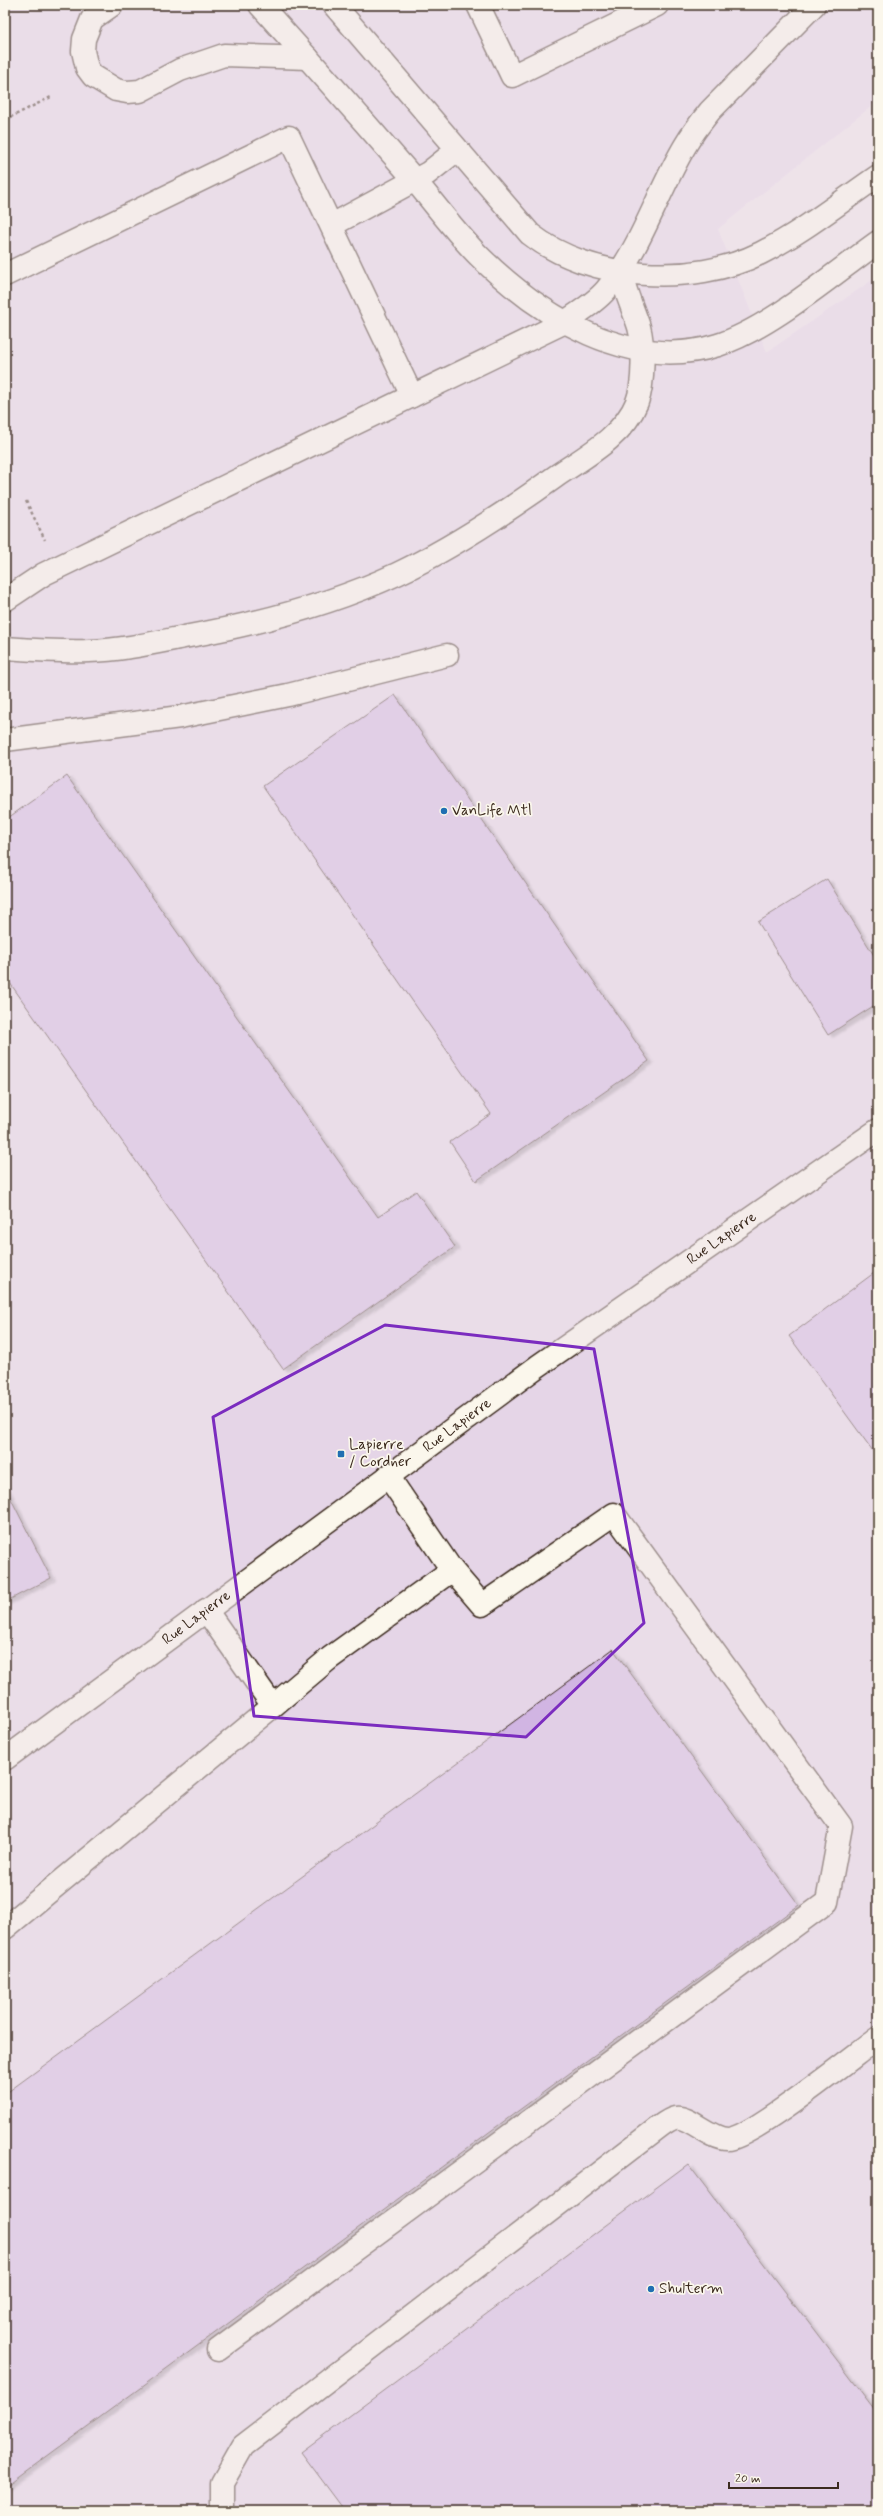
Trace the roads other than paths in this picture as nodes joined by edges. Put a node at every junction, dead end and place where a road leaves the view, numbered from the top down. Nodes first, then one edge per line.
1 (112, 5) edge
2 (260, 5) edge
3 (334, 5) edge
4 (478, 5) edge
5 (657, 5) edge
6 (814, 5) edge
7 (308, 58) junction
8 (457, 150) junction
9 (878, 176) edge
10 (415, 180) junction
11 (332, 224) junction
12 (878, 242) edge
13 (620, 272) junction
14 (5, 276) edge
15 (566, 322) junction
16 (642, 350) junction
17 (412, 396) junction
18 (5, 600) edge
19 (5, 648) edge
20 (447, 655) dead end
21 (5, 740) edge
22 (878, 1130) edge
23 (388, 1476) junction
24 (452, 1570) junction
25 (206, 1610) junction
26 (273, 1706) junction
27 (5, 1759) edge
28 (5, 1928) edge
29 (878, 2038) edge
30 (218, 2350) dead end
31 (222, 2511) edge

1 - 7 street
2 - 7 street
3 - 8 street
4 - 5 street
6 - 13 street
7 - 10 street
8 - 10 street
8 - 13 street
9 - 13 street
10 - 11 street
10 - 15 street
11 - 14 street
11 - 17 street
12 - 16 street
13 - 15 street
13 - 16 street
15 - 16 street
15 - 17 street
16 - 19 street
17 - 18 street
20 - 21 street
22 - 23 street, Rue Lapierre
23 - 24 street
23 - 25 street, Rue Lapierre
24 - 26 street
24 - 30 street
25 - 26 street
25 - 27 street, Rue Lapierre
26 - 28 street
29 - 31 street

